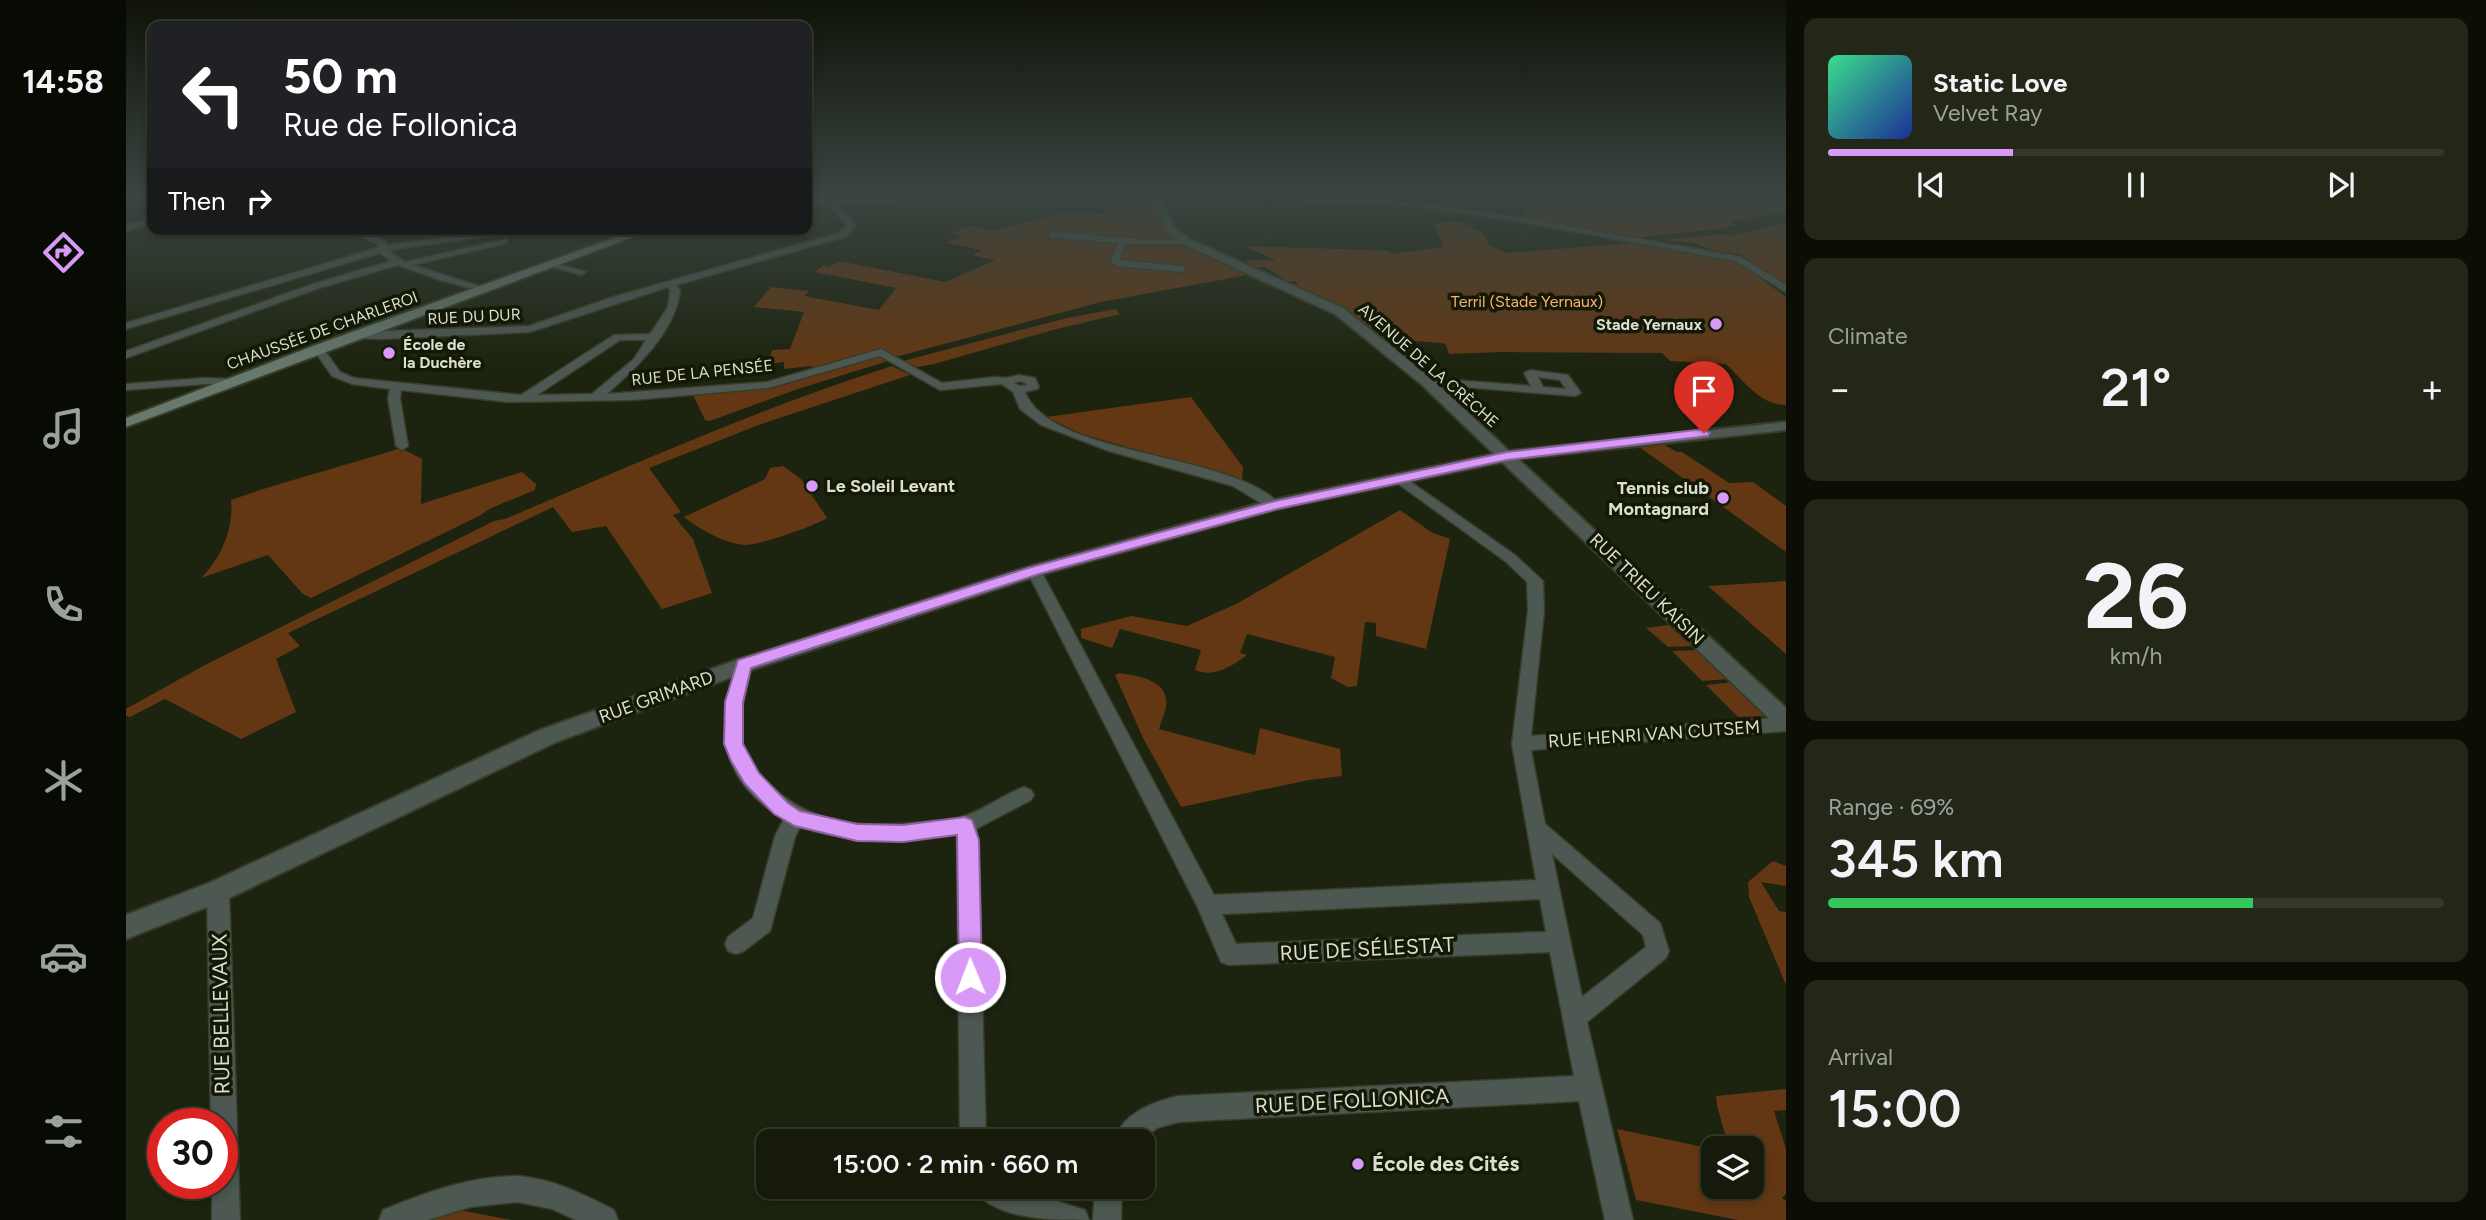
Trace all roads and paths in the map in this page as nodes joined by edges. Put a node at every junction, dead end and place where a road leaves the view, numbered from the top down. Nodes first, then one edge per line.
1 (368, 253) edge
2 (387, 253) edge
3 (451, 253) edge
4 (583, 253) edge
5 (779, 253) edge
6 (1118, 253) edge
7 (1214, 253) edge
8 (1705, 253) edge
9 (401, 263) junction
10 (553, 264) junction
11 (1182, 269) dead end
12 (581, 272) dead end
13 (670, 284) junction
14 (1786, 289) edge
15 (482, 290) junction
16 (126, 326) edge
17 (356, 335) junction
18 (653, 337) junction
19 (318, 349) junction
20 (126, 355) edge
21 (1426, 381) junction
22 (229, 382) junction
23 (126, 387) edge
24 (396, 387) junction
25 (1539, 390) dead end
26 (525, 398) junction
27 (595, 398) junction
28 (126, 423) edge
29 (1786, 426) edge
30 (402, 446) dead end
31 (1507, 456) junction
32 (1398, 477) junction
33 (1275, 505) junction
34 (1034, 571) junction
35 (744, 664) junction
36 (1786, 723) edge
37 (1521, 744) junction
38 (1024, 795) dead end
39 (795, 818) junction
40 (965, 825) junction
41 (1537, 829) junction
42 (1550, 889) junction
43 (218, 891) junction
44 (1208, 905) junction
45 (126, 927) edge
46 (1561, 941) junction
47 (736, 944) dead end
48 (1575, 1017) junction
49 (1589, 1088) junction
50 (973, 1129) edge
51 (1136, 1129) edge
52 (1003, 1199) edge
53 (1108, 1199) edge
54 (226, 1220) edge
55 (393, 1220) edge
56 (604, 1220) edge
57 (1075, 1220) edge
58 (1107, 1220) edge
59 (1619, 1220) edge

1 - 16 street
2 - 9 street
3 - 9 street
4 - 10 main road, CHAUSSÉE DE CHARLEROI
5 - 13 street, RUE DU DUR
6 - 11 street
7 - 21 street, AVENUE DE LA CRÈCHE
8 - 14 street
9 - 15 street
9 - 20 street
10 - 12 street
10 - 15 main road, CHAUSSÉE DE CHARLEROI
13 - 17 street, RUE DU DUR
13 - 18 street
15 - 17 main road, CHAUSSÉE DE CHARLEROI
17 - 19 main road, CHAUSSÉE DE CHARLEROI
18 - 26 street
18 - 27 street
19 - 22 main road, CHAUSSÉE DE CHARLEROI
19 - 24 street, RUE DE LA PENSÉE
21 - 25 street
21 - 31 street, AVENUE DE LA CRÈCHE
22 - 23 street
22 - 28 main road, CHAUSSÉE DE CHARLEROI
24 - 26 street, RUE DE LA PENSÉE
24 - 30 street
26 - 27 street, RUE DE LA PENSÉE
27 - 33 street, RUE DE LA PENSÉE
29 - 31 street, RUE GRIMARD
31 - 32 street, RUE GRIMARD
31 - 36 street, RUE TRIEU KAISIN
32 - 33 street, RUE GRIMARD
32 - 37 street
33 - 34 street, RUE GRIMARD
34 - 35 street, RUE GRIMARD
34 - 44 street, RUE DE SÉLESTAT
35 - 39 street
35 - 43 street, RUE GRIMARD
36 - 37 street, RUE HENRI VAN CUTSEM
37 - 41 street
38 - 40 street
39 - 40 street
39 - 47 street
40 - 50 street
41 - 42 street
41 - 48 street
42 - 44 street
42 - 46 street
43 - 45 street, RUE GRIMARD
43 - 54 street, RUE BELLEVAUX
44 - 46 street, RUE DE SÉLESTAT
46 - 48 street
48 - 49 street
49 - 51 street, RUE DE FOLLONICA
49 - 59 street
52 - 57 street
53 - 58 street
55 - 56 street

